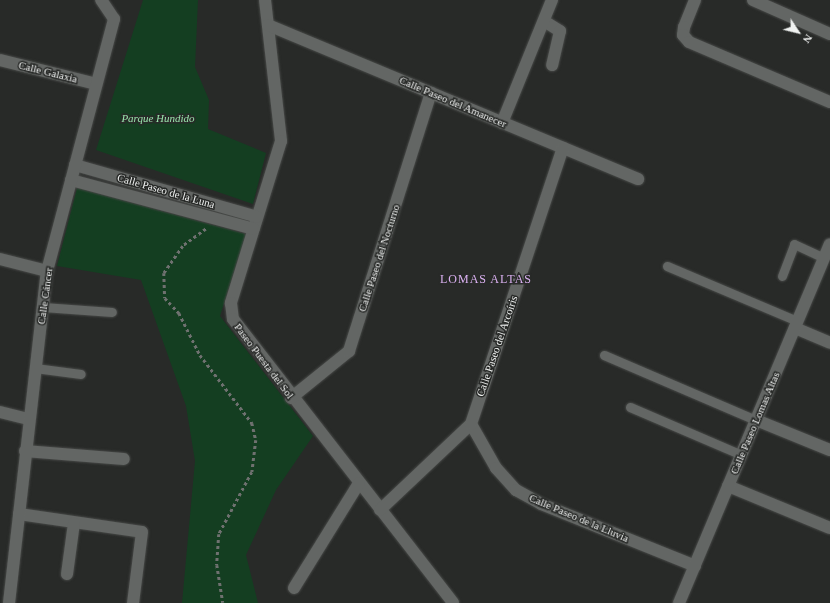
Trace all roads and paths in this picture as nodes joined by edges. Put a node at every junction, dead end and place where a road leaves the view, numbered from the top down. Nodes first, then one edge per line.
1 (102, 0) edge
2 (265, 0) edge
3 (552, 0) edge
4 (694, 0) edge
5 (753, 0) edge
6 (544, 21) junction
7 (268, 25) junction
8 (830, 34) edge
9 (0, 60) edge
10 (552, 65) dead end
11 (96, 84) junction
12 (431, 93) junction
13 (830, 102) edge
14 (502, 123) junction
15 (563, 148) junction
16 (75, 165) junction
17 (638, 179) dead end
18 (71, 180) junction
19 (219, 219) junction
20 (256, 223) junction
21 (830, 244) edge
22 (824, 258) junction
23 (0, 259) edge
24 (667, 266) dead end
25 (47, 271) junction
26 (782, 276) dead end
27 (43, 307) junction
28 (112, 312) dead end
29 (796, 325) junction
30 (830, 343) edge
31 (604, 355) dead end
32 (35, 368) junction
33 (81, 374) dead end
34 (291, 398) junction
35 (630, 407) dead end
36 (0, 412) edge
37 (29, 419) junction
38 (756, 420) junction
39 (471, 424) junction
40 (830, 450) edge
41 (25, 451) junction
42 (742, 455) junction
43 (124, 459) dead end
44 (359, 483) junction
45 (728, 486) junction
46 (380, 510) junction
47 (18, 514) junction
48 (74, 522) junction
49 (830, 528) edge
50 (695, 566) junction
51 (67, 574) dead end
52 (294, 588) dead end
53 (9, 603) edge
54 (133, 603) edge
55 (223, 603) edge
56 (453, 603) edge
57 (679, 603) edge

1 - 11 street, Calle Cáncer
2 - 7 street, Paseo Puesta del Sol
3 - 6 street
4 - 13 street
5 - 8 street
6 - 10 street
6 - 14 street
7 - 12 street, Calle Paseo del Amanecer
7 - 20 street, Paseo Puesta del Sol
9 - 11 street, Calle Galaxia
11 - 16 street, Calle Cáncer
12 - 14 street, Calle Paseo del Amanecer
12 - 34 street, Calle Paseo del Nocturno
14 - 15 street, Calle Paseo del Amanecer
15 - 17 street, Calle Paseo del Amanecer
15 - 39 street, Calle Paseo del Arcoíris
16 - 18 street, Calle Cáncer
16 - 20 street, Calle Paseo de la Luna
18 - 19 street, Calle Paseo de la Luna
18 - 25 street, Calle Cáncer
19 - 20 street, Calle Paseo de la Luna
19 - 55 path
20 - 34 street, Paseo Puesta del Sol
21 - 22 street, Calle Paseo Lomas Altas
22 - 26 lane
22 - 29 street, Calle Paseo Lomas Altas
23 - 25 street
24 - 29 lane
25 - 27 street, Calle Cáncer
27 - 28 lane
27 - 32 street, Calle Cáncer
29 - 30 street
29 - 38 street, Calle Paseo Lomas Altas
31 - 38 lane
32 - 33 lane
32 - 37 street, Calle Cáncer
34 - 44 street, Paseo Puesta del Sol
35 - 42 lane
36 - 37 street
37 - 41 street, Calle Cáncer
38 - 40 street
38 - 42 street, Calle Paseo Lomas Altas
39 - 46 street, Calle Paseo del Arcoíris
39 - 50 street, Calle Paseo de la Lluvia
41 - 43 street
41 - 47 street, Calle Cáncer
42 - 45 street, Calle Paseo Lomas Altas
44 - 46 street, Paseo Puesta del Sol
44 - 52 street
45 - 49 street
45 - 50 street, Calle Paseo Lomas Altas
46 - 56 street, Paseo Puesta del Sol
47 - 48 street
47 - 53 street, Calle Cáncer
48 - 51 street
48 - 54 street
50 - 57 street, Calle Paseo Lomas Altas

